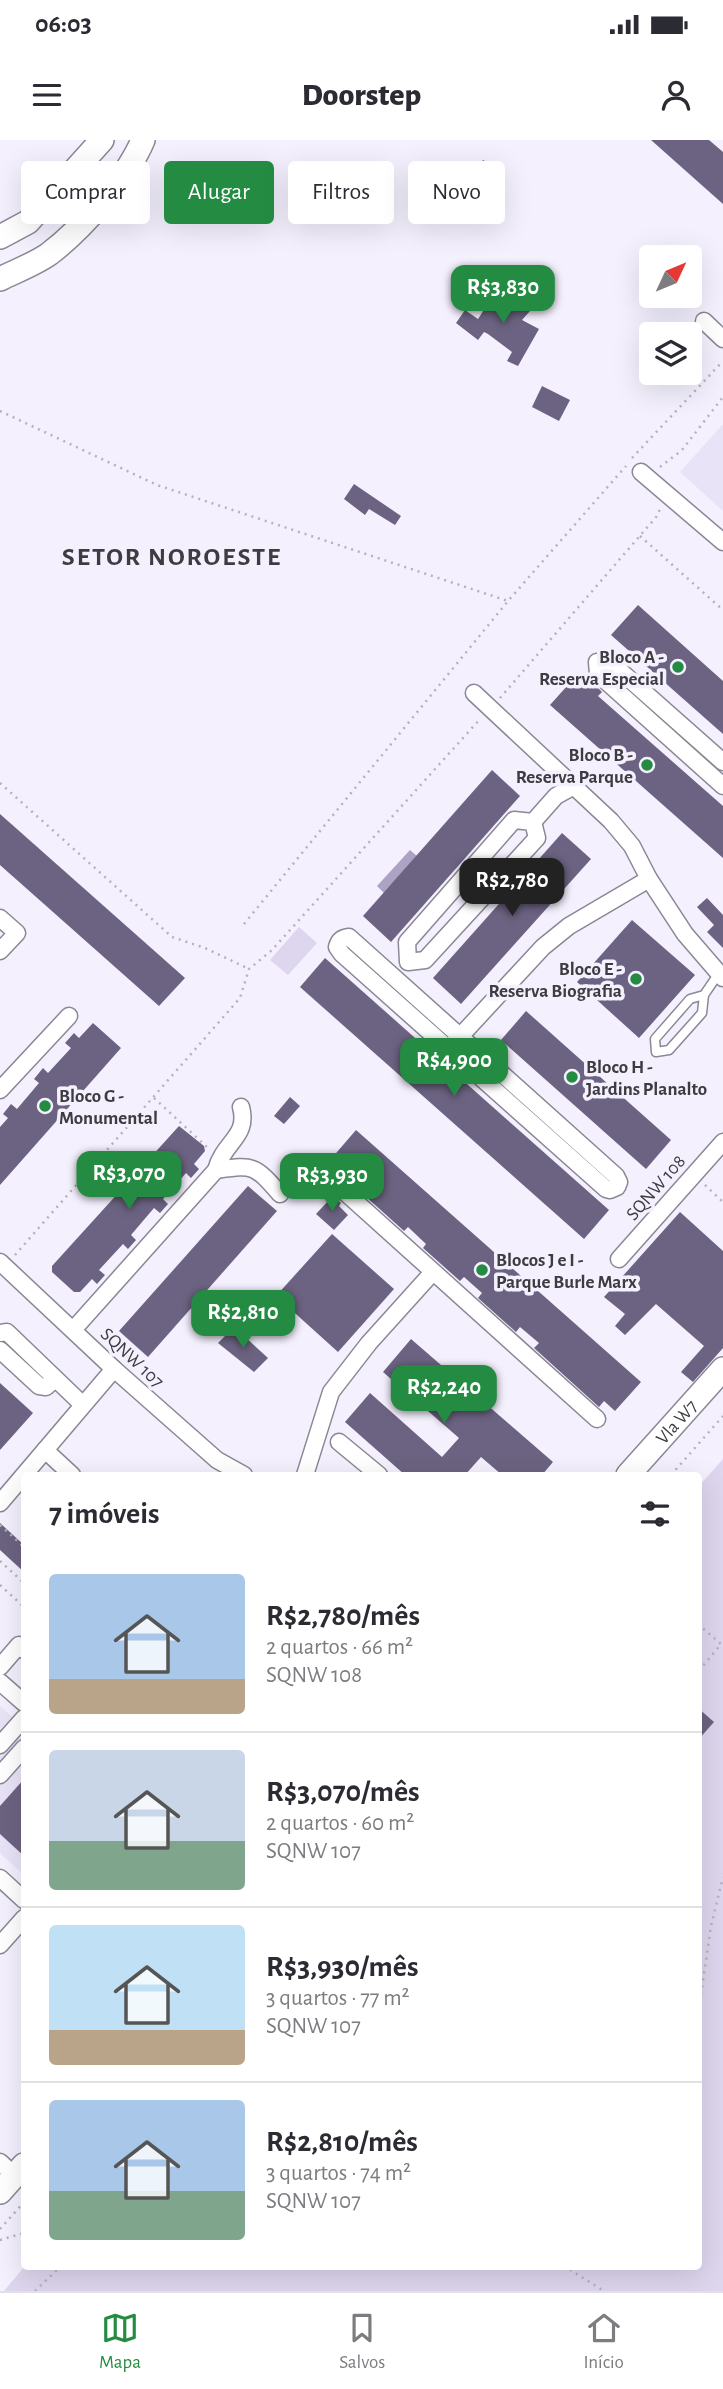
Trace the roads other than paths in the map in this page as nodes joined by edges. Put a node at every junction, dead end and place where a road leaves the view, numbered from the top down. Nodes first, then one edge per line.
1 (102, 140) edge
2 (143, 140) edge
3 (0, 237) edge
4 (0, 279) edge
5 (704, 321) dead end
6 (723, 339) edge
7 (645, 475) road end
8 (723, 542) edge
9 (474, 694) dead end
10 (723, 762) edge
11 (574, 786) junction
12 (723, 786) edge
13 (533, 822) junction
14 (649, 879) junction
15 (0, 918) edge
16 (0, 951) edge
17 (721, 976) edge
18 (704, 995) junction
19 (69, 1016) dead end
20 (460, 1035) junction
21 (448, 1049) junction
22 (0, 1090) edge
23 (241, 1107) dead end
24 (723, 1142) edge
25 (217, 1164) junction
26 (337, 1185) dead end
27 (280, 1194) dead end
28 (619, 1259) dead end
29 (2, 1264) edge
30 (433, 1272) junction
31 (73, 1330) junction
32 (0, 1333) edge
33 (0, 1350) edge
34 (114, 1369) junction
35 (723, 1369) edge
36 (55, 1379) junction
37 (83, 1405) junction
38 (597, 1419) dead end
39 (339, 1442) dead end
40 (45, 1450) junction
41 (26, 1472) edge
42 (69, 1472) edge
43 (239, 1472) edge
44 (306, 1472) edge
45 (375, 1472) edge
46 (631, 1472) edge
47 (21, 1478) edge
48 (0, 1503) edge
49 (21, 1647) edge
50 (0, 1667) edge
51 (0, 1682) edge
52 (21, 1700) edge
53 (21, 1721) edge
54 (0, 1745) edge
55 (21, 1751) edge
56 (0, 1775) edge
57 (3, 1887) edge
58 (21, 1898) edge
59 (21, 1921) edge
60 (0, 1945) edge

1 - 3 street
2 - 4 street
5 - 6 street
7 - 8 street
9 - 11 street
10 - 12 street
11 - 13 street
11 - 14 street
13 - 13 street
14 - 17 street
14 - 20 street
15 - 16 street
17 - 18 lane
18 - 18 lane
19 - 22 street
20 - 21 street
20 - 21 street
20 - 21 street
23 - 25 street
24 - 28 street, SQNW 108
25 - 27 street
25 - 31 street
26 - 30 street
29 - 31 street, SQNW 107
30 - 38 street
30 - 44 street
31 - 34 street, SQNW 107
32 - 36 street
33 - 36 street
34 - 37 street
34 - 43 street, SQNW 107
35 - 46 street, Vla W7
36 - 37 street
37 - 40 street
39 - 45 street
40 - 41 street
40 - 42 street
47 - 48 street
49 - 50 street
51 - 52 street
53 - 54 street
55 - 56 street
57 - 58 street
59 - 60 street

